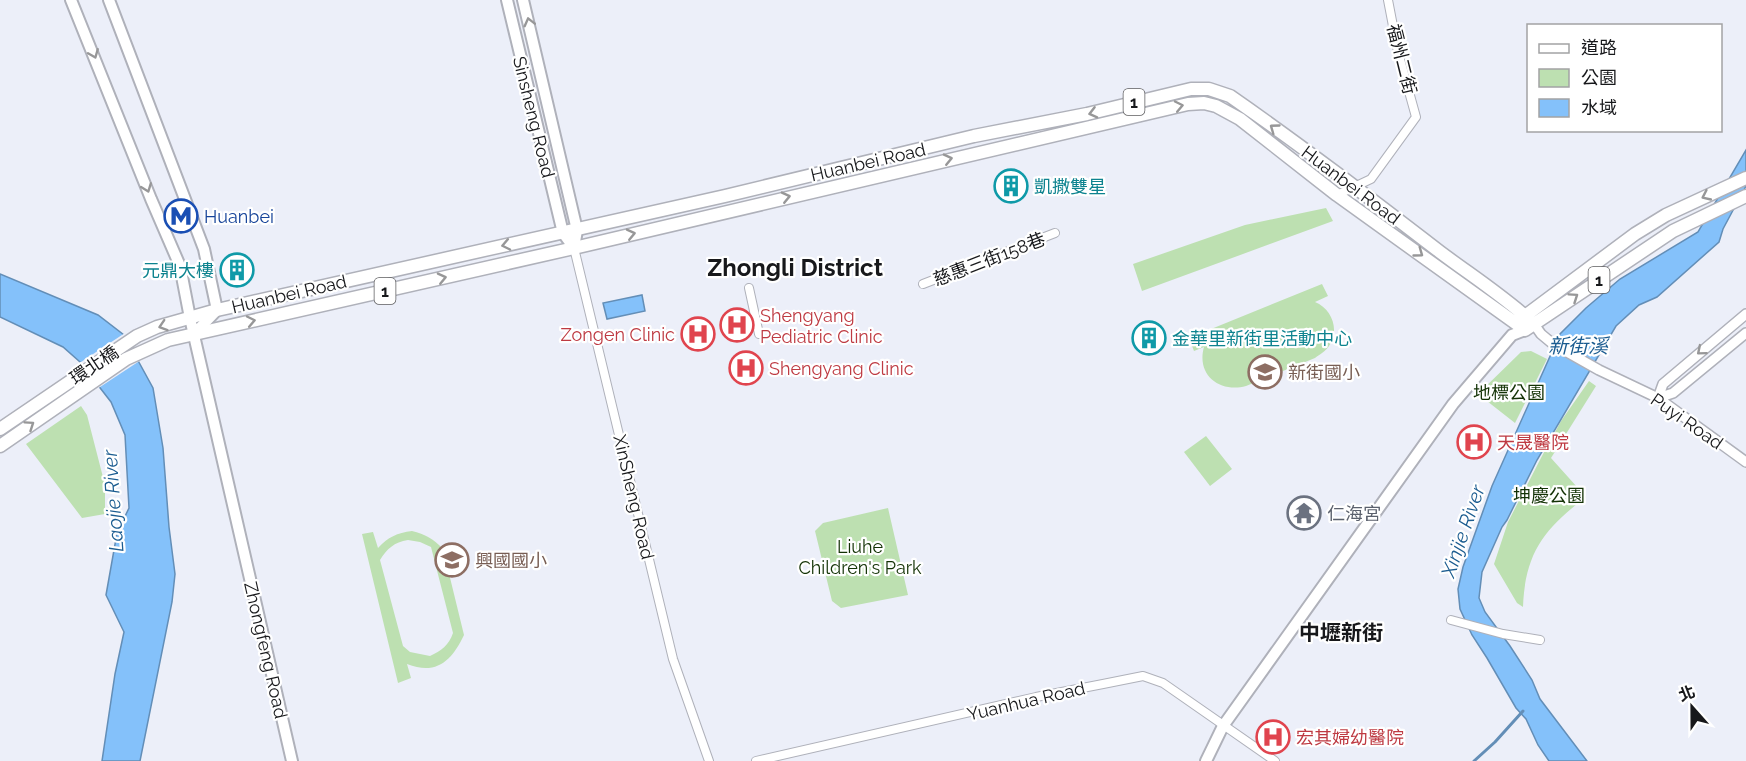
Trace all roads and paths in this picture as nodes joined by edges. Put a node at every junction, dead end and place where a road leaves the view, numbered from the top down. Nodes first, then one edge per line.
1 (71, 0) edge
2 (109, 0) edge
3 (507, 0) edge
4 (523, 0) edge
5 (1388, 0) edge
6 (887, 158) junction
7 (891, 172) junction
8 (1746, 178) edge
9 (1355, 187) junction
10 (1337, 195) junction
11 (725, 196) junction
12 (1746, 196) edge
13 (729, 211) junction
14 (577, 230) junction
15 (563, 233) junction
16 (1055, 233) dead end
17 (574, 248) junction
18 (923, 284) dead end
19 (748, 288) dead end
20 (217, 310) junction
21 (1746, 314) edge
22 (190, 318) junction
23 (1525, 327) junction
24 (1746, 333) edge
25 (194, 334) junction
26 (759, 334) dead end
27 (137, 336) joint
28 (145, 349) joint
29 (1658, 398) junction
30 (0, 429) edge
31 (0, 446) edge
32 (1746, 462) edge
33 (1451, 620) dead end
34 (1540, 640) dead end
35 (1223, 726) junction
36 (291, 761) edge
37 (709, 761) edge
38 (756, 761) edge
39 (1206, 761) edge
40 (1275, 761) edge

1 -> 22 main road, Zhongfeng Road
2 - 20 main road
3 - 15 main road, Sinsheng Road
14 -> 4 main road
5 - 9 street, 福州二街
6 - 7 street
9 -> 6 main road, Huanbei Road / 1
6 - 11 main road, Huanbei Road / 1
7 -> 10 main road, Huanbei Road / 1
13 -> 7 main road, Huanbei Road / 1
8 -> 23 main road, 1
9 - 10 street
9 - 23 main road, Huanbei Road / 1
10 -> 23 main road, Huanbei Road / 1
11 - 13 street
11 - 14 main road, Huanbei Road / 1
23 -> 12 main road, 1
17 -> 13 main road, Huanbei Road / 1
14 - 15 main road, Huanbei Road / 1
14 - 17 main road
15 - 17 main road, XinSheng Road
15 -> 20 main road, Huanbei Road / 1
16 - 18 street, 慈惠三街158巷
25 -> 17 main road, Huanbei Road / 1
17 - 37 street, XinSheng Road
19 - 26 street
20 - 22 main road, Huanbei Road / 1
20 - 25 main road
21 -> 29 street
22 - 25 main road, Zhongfeng Road
22 -> 27 main road, Huanbei Road / 1
23 - 29 street, Puyi Road
23 - 35 main road
24 - 29 street
25 - 28 main road, Huanbei Road / 1
25 - 36 main road, Zhongfeng Road
27 - 30 main road, 環北橋 / 1
31 -> 28 main road, 環北橋 / 1
29 - 32 street, Puyi Road
33 - 34 street
35 - 38 street, Yuanhua Road
35 - 39 main road
35 - 40 street, Yuanhua Road

